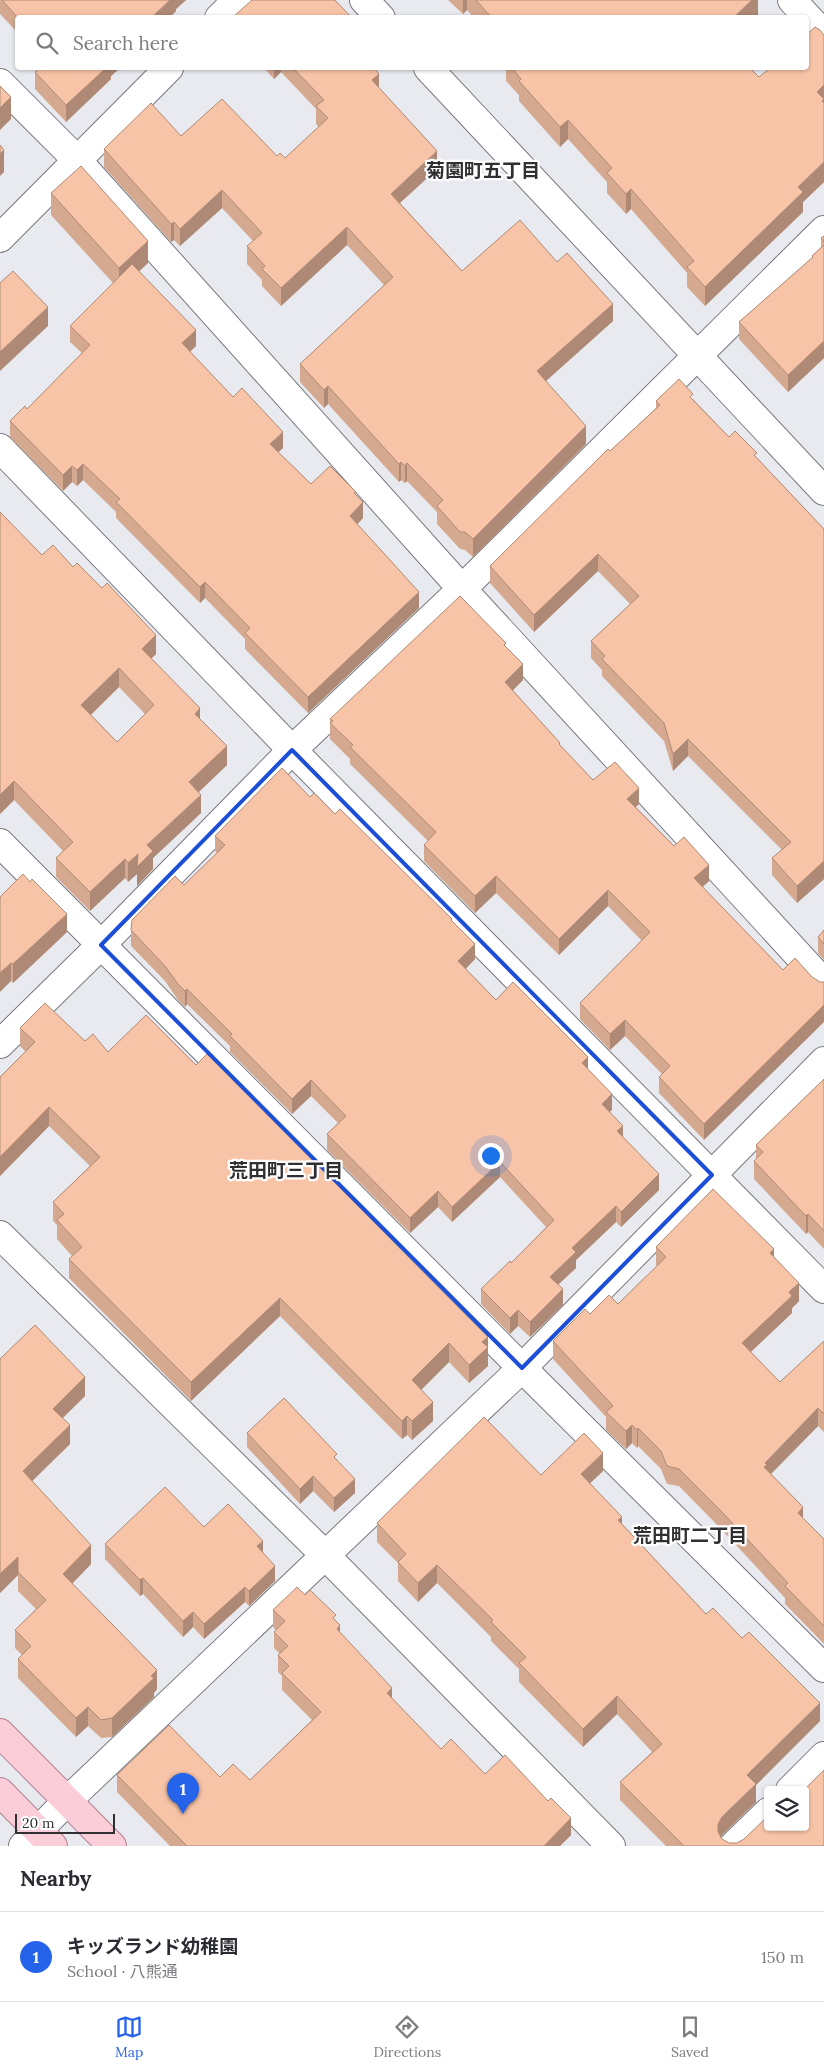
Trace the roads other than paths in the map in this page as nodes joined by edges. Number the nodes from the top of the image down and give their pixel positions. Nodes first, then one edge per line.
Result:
1 (237, 0) edge
2 (364, 0) edge
3 (792, 0) edge
4 (222, 15) edge
5 (378, 15) edge
6 (806, 15) edge
7 (809, 18) edge
8 (824, 34) edge
9 (167, 70) edge
10 (430, 70) edge
11 (0, 83) edge
12 (76, 159) junction
13 (824, 230) edge
14 (0, 238) edge
15 (697, 355) junction
16 (0, 448) edge
17 (824, 491) edge
18 (462, 589) junction
19 (292, 750) junction
20 (0, 843) edge
21 (101, 945) junction
22 (824, 983) edge
23 (0, 1044) edge
24 (824, 1061) edge
25 (712, 1176) junction
26 (0, 1236) edge
27 (824, 1289) edge
28 (522, 1368) junction
29 (325, 1555) junction
30 (824, 1668) edge
31 (0, 1733) edge
32 (824, 1756) edge
33 (794, 1786) edge
34 (0, 1792) edge
35 (67, 1801) junction
36 (764, 1816) edge
37 (38, 1841) edge
38 (112, 1846) edge
39 (611, 1846) edge
40 (734, 1846) edge

1 - 4 street
2 - 5 street
3 - 6 street
7 - 8 street
9 - 12 street
10 - 15 street
11 - 12 street
12 - 14 street
12 - 18 street
13 - 15 street
15 - 17 street
15 - 18 street
16 - 19 street
18 - 19 street
18 - 22 street
19 - 21 street
19 - 25 street
20 - 21 street
21 - 23 street
21 - 28 street
24 - 25 street
25 - 27 street
25 - 28 street
26 - 29 street
28 - 29 street
28 - 30 street
29 - 35 street
29 - 39 street
31 - 35 main road
32 - 33 street
34 - 37 main road
35 - 37 street
35 - 38 main road
36 - 40 street

